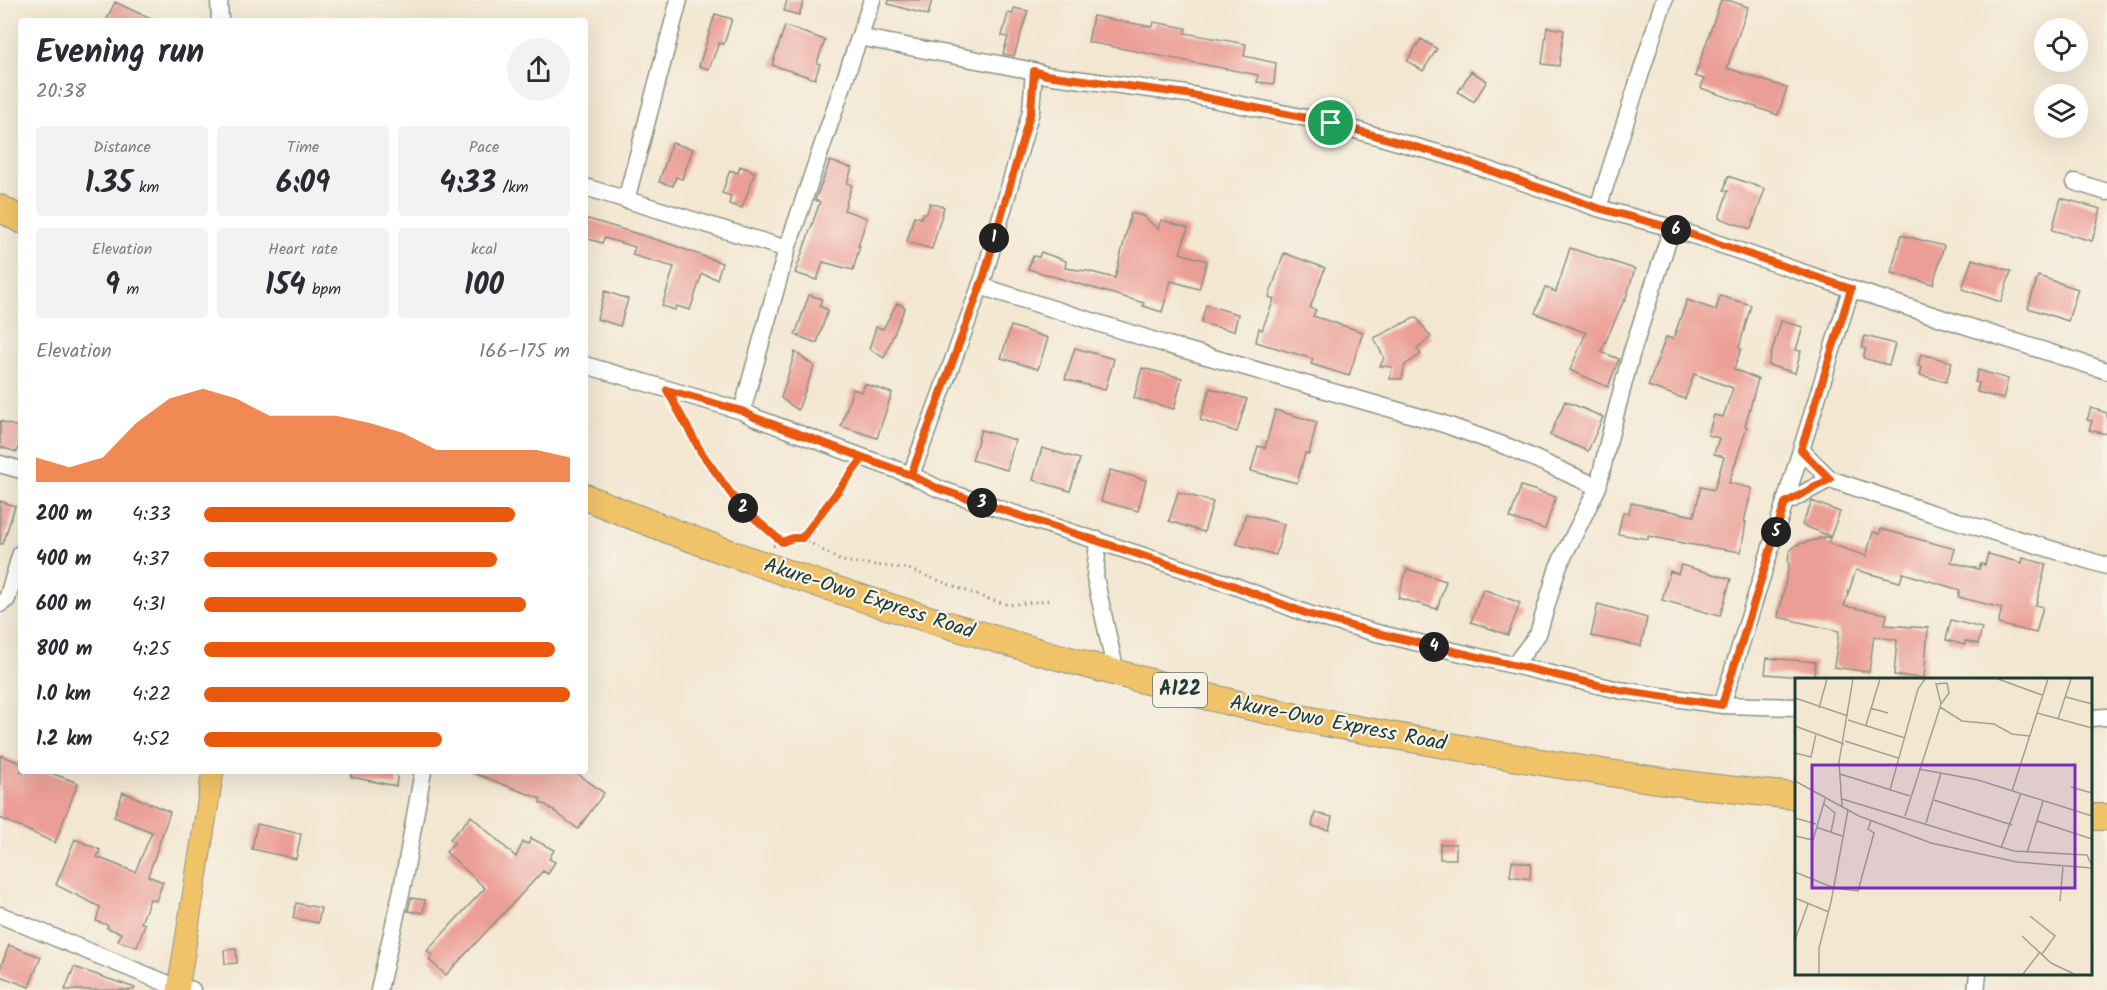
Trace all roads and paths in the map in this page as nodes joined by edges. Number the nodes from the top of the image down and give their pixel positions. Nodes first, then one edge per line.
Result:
1 (219, 0) edge
2 (679, 0) edge
3 (872, 0) edge
4 (1664, 0) edge
5 (220, 18) edge
6 (859, 37) junction
7 (1034, 71) junction
8 (2075, 182) dead end
9 (588, 188) edge
10 (2107, 192) edge
11 (626, 200) junction
12 (0, 208) edge
13 (1598, 208) junction
14 (18, 218) edge
15 (1672, 228) junction
16 (787, 249) junction
17 (980, 286) junction
18 (1851, 289) junction
19 (588, 366) edge
20 (2107, 371) edge
21 (667, 390) junction
22 (742, 411) junction
23 (1801, 450) junction
24 (863, 458) junction
25 (0, 464) edge
26 (18, 469) edge
27 (911, 475) junction
28 (1830, 479) junction
29 (1598, 487) junction
30 (588, 498) edge
31 (1785, 503) junction
32 (802, 538) junction
33 (1098, 540) junction
34 (782, 542) junction
35 (18, 563) edge
36 (758, 563) junction
37 (2107, 566) edge
38 (1052, 600) dead end
39 (0, 604) edge
40 (1515, 664) junction
41 (1116, 673) junction
42 (1722, 705) junction
43 (1795, 707) edge
44 (2107, 717) edge
45 (2092, 718) edge
46 (213, 774) edge
47 (422, 774) edge
48 (1795, 796) edge
49 (0, 915) edge
50 (1978, 975) edge
51 (183, 989) edge
52 (379, 990) edge
53 (1976, 990) edge

1 - 5 street
2 - 11 street
3 - 6 street
4 - 13 street
6 - 7 street
6 - 16 street
7 - 13 street
7 - 17 street
8 - 10 street
9 - 11 street
11 - 16 street
12 - 14 highway
13 - 15 street
15 - 18 street
15 - 29 street
16 - 22 street
17 - 27 street
17 - 29 street
18 - 20 street
18 - 23 street
19 - 21 street
21 - 22 street
21 - 34 path
22 - 24 street
23 - 28 street
23 - 31 street
24 - 27 street
24 - 32 path
25 - 26 street
27 - 33 street
28 - 31 street
28 - 37 street
29 - 40 street
30 - 36 highway, Akure-Owo Express Road / A122
31 - 42 street
32 - 34 path
32 - 38 path
33 - 40 street
33 - 41 street
34 - 36 path
35 - 39 street
36 - 41 highway, Akure-Owo Express Road / A122
40 - 42 street
41 - 48 highway, Akure-Owo Express Road / A122
42 - 43 street
44 - 45 street
46 - 51 main road
47 - 52 street
49 - 51 street
50 - 53 street

